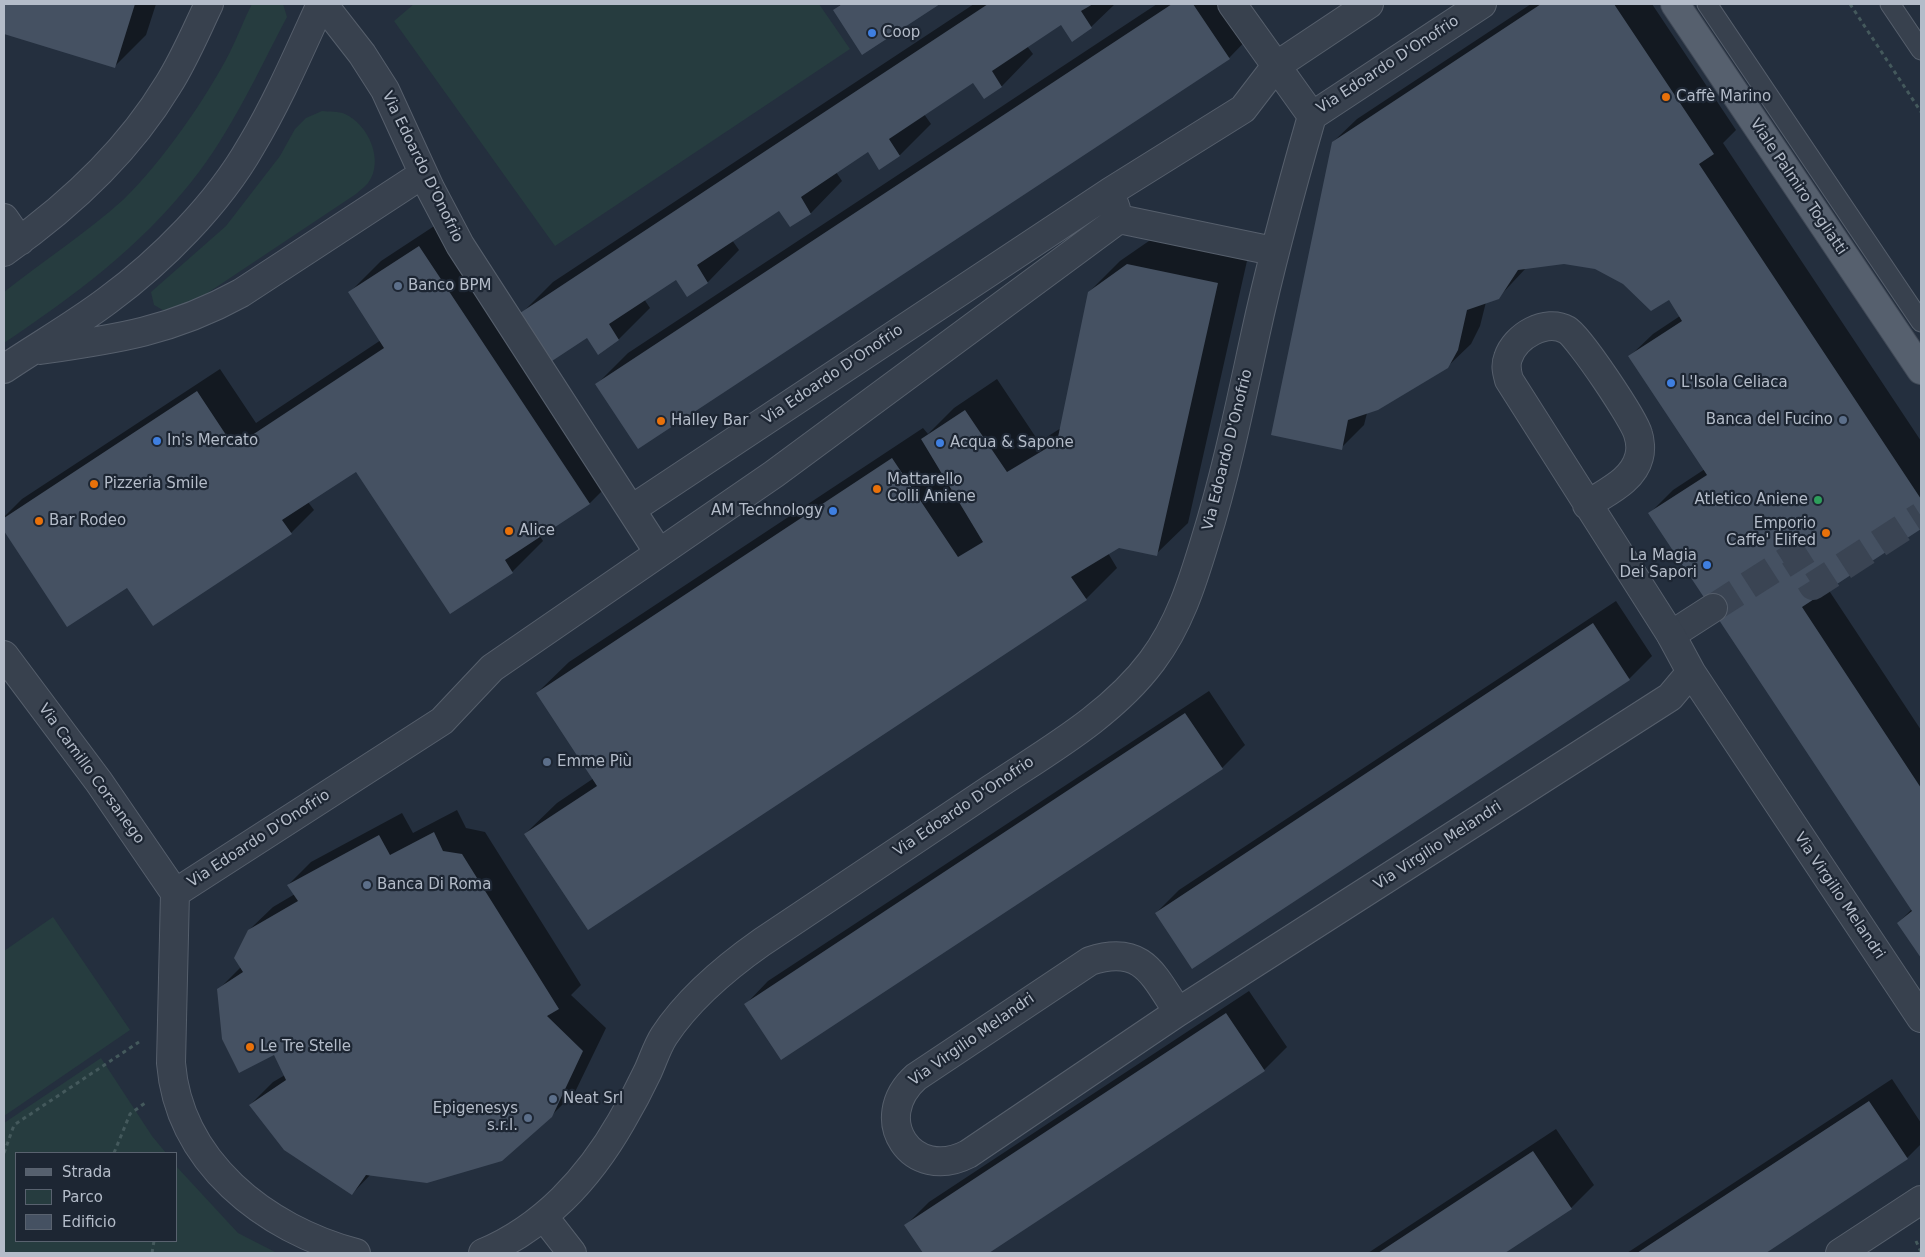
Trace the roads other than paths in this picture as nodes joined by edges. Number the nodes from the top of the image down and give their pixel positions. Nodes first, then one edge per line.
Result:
1 (209, 4) edge
2 (322, 4) edge
3 (1232, 4) edge
4 (1369, 4) edge
5 (1482, 4) edge
6 (1675, 4) edge
7 (1707, 4) edge
8 (1890, 4) edge
9 (1921, 50) edge
10 (1276, 66) junction
11 (1312, 116) junction
12 (423, 174) junction
13 (1110, 192) junction
14 (4, 218) edge
15 (1119, 219) junction
16 (12, 247) edge
17 (1273, 251) junction
18 (1921, 322) edge
19 (31, 351) junction
20 (4, 369) edge
21 (1921, 370) edge
22 (1587, 505) junction
23 (632, 509) junction
24 (659, 553) junction
25 (1712, 608) tunnel mouth
26 (1671, 635) junction
27 (4, 655) edge
28 (1691, 672) junction
29 (176, 893) junction
30 (1178, 1012) junction
31 (1921, 1018) edge
32 (1921, 1200) edge
33 (544, 1217) junction
34 (356, 1253) edge
35 (483, 1253) edge
36 (572, 1253) edge
37 (1840, 1253) edge

1 - 16 street
2 - 12 street, Via Edoardo D'Onofrio
2 - 19 street
3 - 10 street
4 - 10 street, Via Edoardo D'Onofrio
5 - 11 street, Via Edoardo D'Onofrio
6 - 21 main road, Viale Palmiro Togliatti
7 - 18 lane, Viale Palmiro Togliatti
8 - 9 lane
10 - 11 street
10 - 13 street, Via Edoardo D'Onofrio
11 - 17 street, Via Edoardo D'Onofrio
12 - 19 street
12 - 23 street, Via Edoardo D'Onofrio
13 - 15 street
13 - 23 street, Via Edoardo D'Onofrio
14 - 16 street
15 - 17 street
15 - 24 street, Via Edoardo D'Onofrio
17 - 33 street, Via Edoardo D'Onofrio
19 - 20 street
22 - 22 street, Via Virgilio Melandri
22 - 26 street, Via Virgilio Melandri
23 - 24 street, Via Edoardo D'Onofrio
24 - 29 street, Via Edoardo D'Onofrio
25 - 26 street
26 - 28 street, Via Virgilio Melandri
27 - 29 street, Via Camillo Corsanego
28 - 30 street, Via Virgilio Melandri
28 - 31 street, Via Virgilio Melandri
29 - 34 street, Via Edoardo D'Onofrio
30 - 30 street, Via Virgilio Melandri
32 - 37 street
33 - 35 street, Via Edoardo D'Onofrio
33 - 36 street

